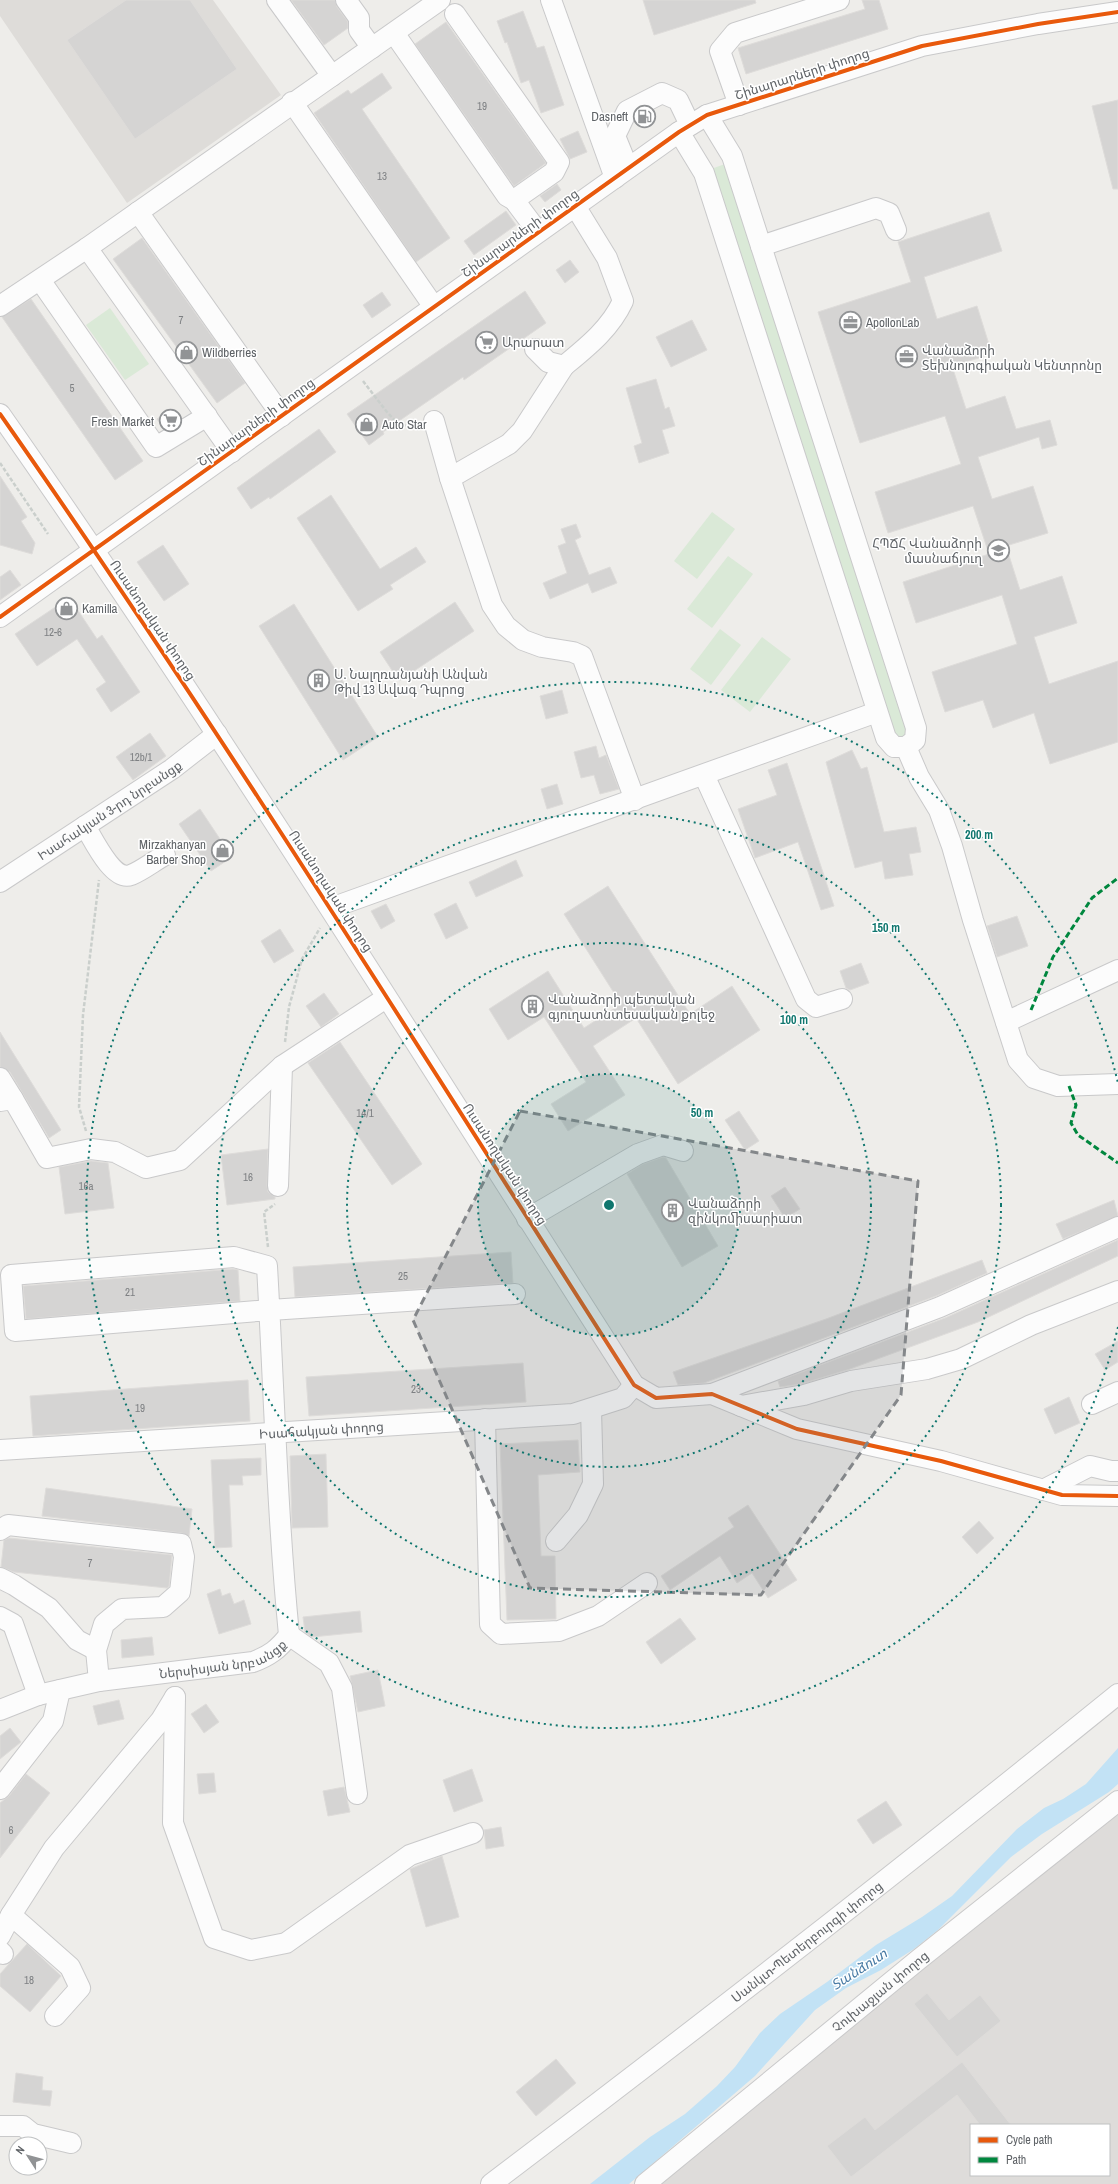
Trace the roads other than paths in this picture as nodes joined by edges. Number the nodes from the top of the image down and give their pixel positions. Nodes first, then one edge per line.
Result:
1 (277, 0) edge
2 (346, 0) edge
3 (551, 0) edge
4 (839, 0) edge
5 (433, 2) edge
6 (1118, 12) edge
7 (456, 14) dead end
8 (394, 33) junction
9 (372, 48) junction
10 (332, 76) junction
11 (292, 102) junction
12 (739, 105) junction
13 (708, 115) junction
14 (684, 128) junction
15 (621, 173) junction
16 (514, 200) junction
17 (575, 206) junction
18 (138, 212) junction
19 (896, 230) dead end
20 (538, 232) junction
21 (761, 246) junction
22 (87, 248) junction
23 (40, 280) junction
24 (0, 306) edge
25 (434, 307) junction
26 (535, 349) dead end
27 (564, 366) junction
28 (0, 414) edge
29 (207, 416) junction
30 (282, 416) junction
31 (434, 420) road end
32 (232, 452) junction
33 (450, 478) junction
34 (94, 549) junction
35 (0, 616) edge
36 (877, 712) junction
37 (217, 734) junction
38 (906, 747) junction
39 (704, 775) junction
40 (635, 800) junction
41 (85, 826) junction
42 (165, 855) dead end
43 (0, 882) edge
44 (330, 908) junction
45 (1118, 970) edge
46 (386, 998) junction
47 (842, 999) dead end
48 (1006, 1022) junction
49 (282, 1066) junction
50 (0, 1078) edge
51 (1118, 1084) edge
52 (6, 1100) edge
53 (683, 1151) dead end
54 (278, 1186) dead end
55 (528, 1219) junction
56 (1118, 1227) edge
57 (1118, 1291) edge
58 (515, 1294) dead end
59 (270, 1310) junction
60 (634, 1385) junction
61 (1118, 1392) edge
62 (712, 1394) junction
63 (1092, 1404) dead end
64 (741, 1406) junction
65 (591, 1409) junction
66 (485, 1419) junction
67 (274, 1433) junction
68 (0, 1450) edge
69 (1118, 1471) edge
70 (1044, 1490) junction
71 (1118, 1496) edge
72 (0, 1530) edge
73 (556, 1541) dead end
74 (0, 1578) edge
75 (647, 1582) dead end
76 (0, 1617) edge
77 (289, 1635) junction
78 (96, 1650) junction
79 (188, 1670) junction
80 (99, 1681) junction
81 (60, 1690) junction
82 (1118, 1694) edge
83 (38, 1695) junction
84 (175, 1697) junction
85 (0, 1710) edge
86 (0, 1789) edge
87 (357, 1794) dead end
88 (1118, 1802) edge
89 (473, 1833) dead end
90 (11, 1915) junction
91 (1, 1947) edge
92 (55, 2016) dead end
93 (0, 2126) edge
94 (71, 2143) dead end
95 (492, 2184) edge
96 (645, 2184) edge

1 - 10 street
2 - 9 street
3 - 15 street
4 - 12 street
5 - 8 street
6 - 12 street, Շինարարների փողոց
7 - 16 street
8 - 9 street
8 - 16 street
9 - 10 street
10 - 11 street
11 - 18 street
11 - 25 street
12 - 13 street, Շինարարների փողոց
13 - 14 street, Շինարարների փողոց
13 - 21 street
14 - 15 street, Շինարարների փողոց
14 - 15 street
14 - 36 street
15 - 17 street, Շինարարների փողոց
16 - 20 street
17 - 20 street, Շինարարների փողոց
17 - 27 street
18 - 22 street
18 - 30 street
19 - 21 street
20 - 25 street, Շինարարների փողոց
21 - 38 street
22 - 23 street
22 - 29 street
23 - 24 street
23 - 29 street
25 - 30 street, Շինարարների փողոց
26 - 27 street
27 - 33 street
28 - 34 street, Ուսանողական փողոց
29 - 32 street
30 - 32 street, Շինարարների փողոց
31 - 33 street
32 - 34 street, Շինարարների փողոց
33 - 40 street
34 - 35 street, Շինարարների փողոց
34 - 37 street, Ուսանողական փողոց
36 - 38 street
36 - 39 street
37 - 41 street, Իսահակյան 3-րդ նրբանցք
37 - 44 street, Ուսանողական փողոց
38 - 48 street
39 - 40 street
39 - 47 street
40 - 44 street
41 - 42 street
41 - 43 street, Իսահակյան 3-րդ նրբանցք
44 - 46 street, Ուսանողական փողոց
45 - 48 street
46 - 49 street
46 - 55 street, Ուսանողական փողոց
48 - 51 street
49 - 52 street
49 - 54 street
50 - 52 street
53 - 55 street
55 - 60 street, Ուսանողական փողոց
56 - 62 street
57 - 64 street
58 - 59 street
59 - 59 street
59 - 67 street, Ներսիսյան նրբանցք
60 - 62 street
60 - 65 street, Իսահակյան փողոց
61 - 63 street
62 - 64 street
64 - 70 street
65 - 66 street, Իսահակյան փողոց
65 - 73 street
66 - 67 street, Իսահակյան փողոց
66 - 75 street
67 - 68 street, Իսահակյան փողոց
67 - 77 street, Ներսիսյան նրբանցք
69 - 70 street
70 - 71 street
72 - 78 street
74 - 78 street
76 - 83 street
77 - 79 street, Ներսիսյան նրբանցք
77 - 87 street
78 - 80 street
79 - 80 street, Ներսիսյան նրբանցք
79 - 84 street
80 - 81 street, Ներսիսյան նրբանցք
81 - 83 street, Ներսիսյան նրբանցք
81 - 86 street
82 - 95 street, Սանկտ-Պետերբուրգի փողոց
83 - 85 street, Ներսիսյան նրբանցք
84 - 89 street
84 - 90 street
88 - 96 street, Չուխաջյան փողոց
90 - 91 street
90 - 92 street
93 - 94 street

